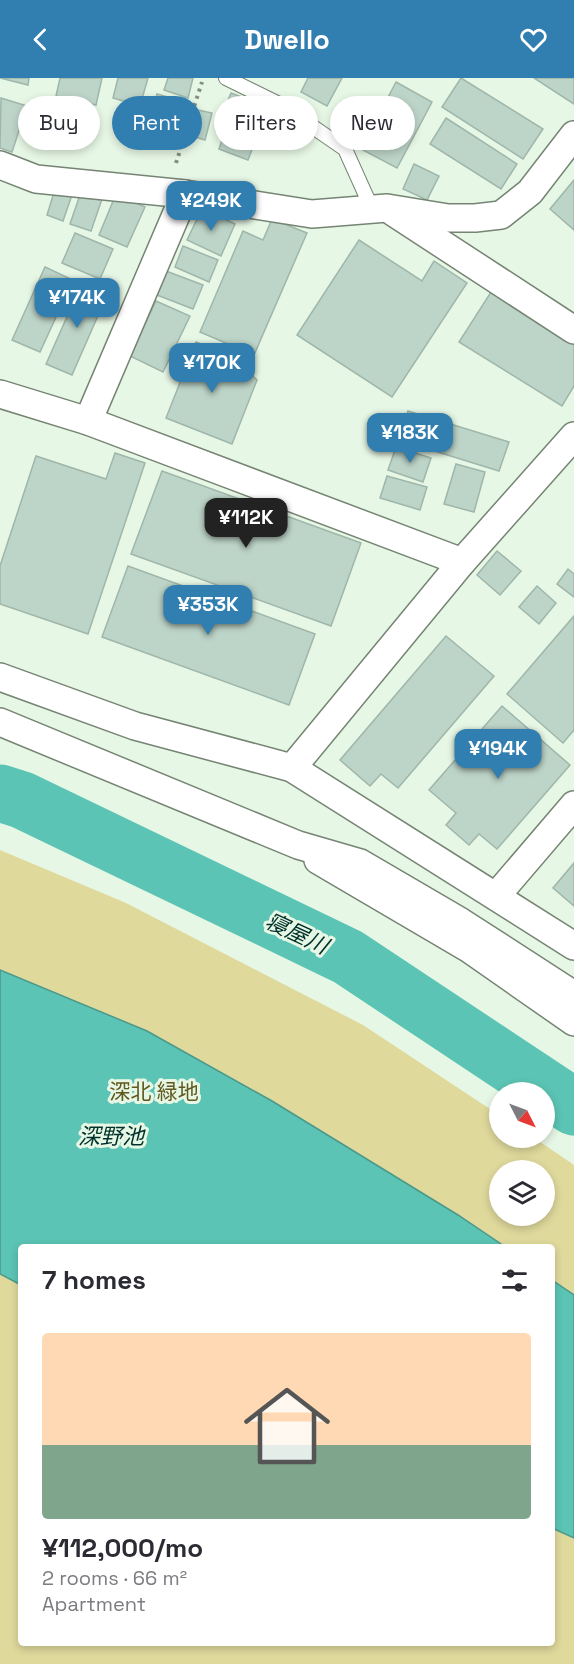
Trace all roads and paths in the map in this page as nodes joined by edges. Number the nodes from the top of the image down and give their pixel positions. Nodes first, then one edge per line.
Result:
1 (203, 78) edge
2 (226, 78) edge
3 (574, 135) edge
4 (0, 165) edge
5 (176, 193) junction
6 (379, 209) junction
7 (574, 330) edge
8 (0, 394) edge
9 (88, 421) junction
10 (574, 436) edge
11 (462, 562) junction
12 (0, 677) edge
13 (0, 722) edge
14 (292, 768) junction
15 (574, 805) edge
16 (298, 844) junction
17 (496, 895) junction
18 (574, 946) edge
19 (574, 996) edge
20 (574, 1022) edge

1 - 5 path
2 - 6 lane
3 - 6 street
4 - 5 street
5 - 6 street
5 - 9 street
6 - 7 street
8 - 9 street
9 - 11 street
10 - 11 street
11 - 14 street
12 - 14 street
13 - 16 street
14 - 17 street
15 - 17 street
16 - 19 street
16 - 20 street
17 - 18 street

